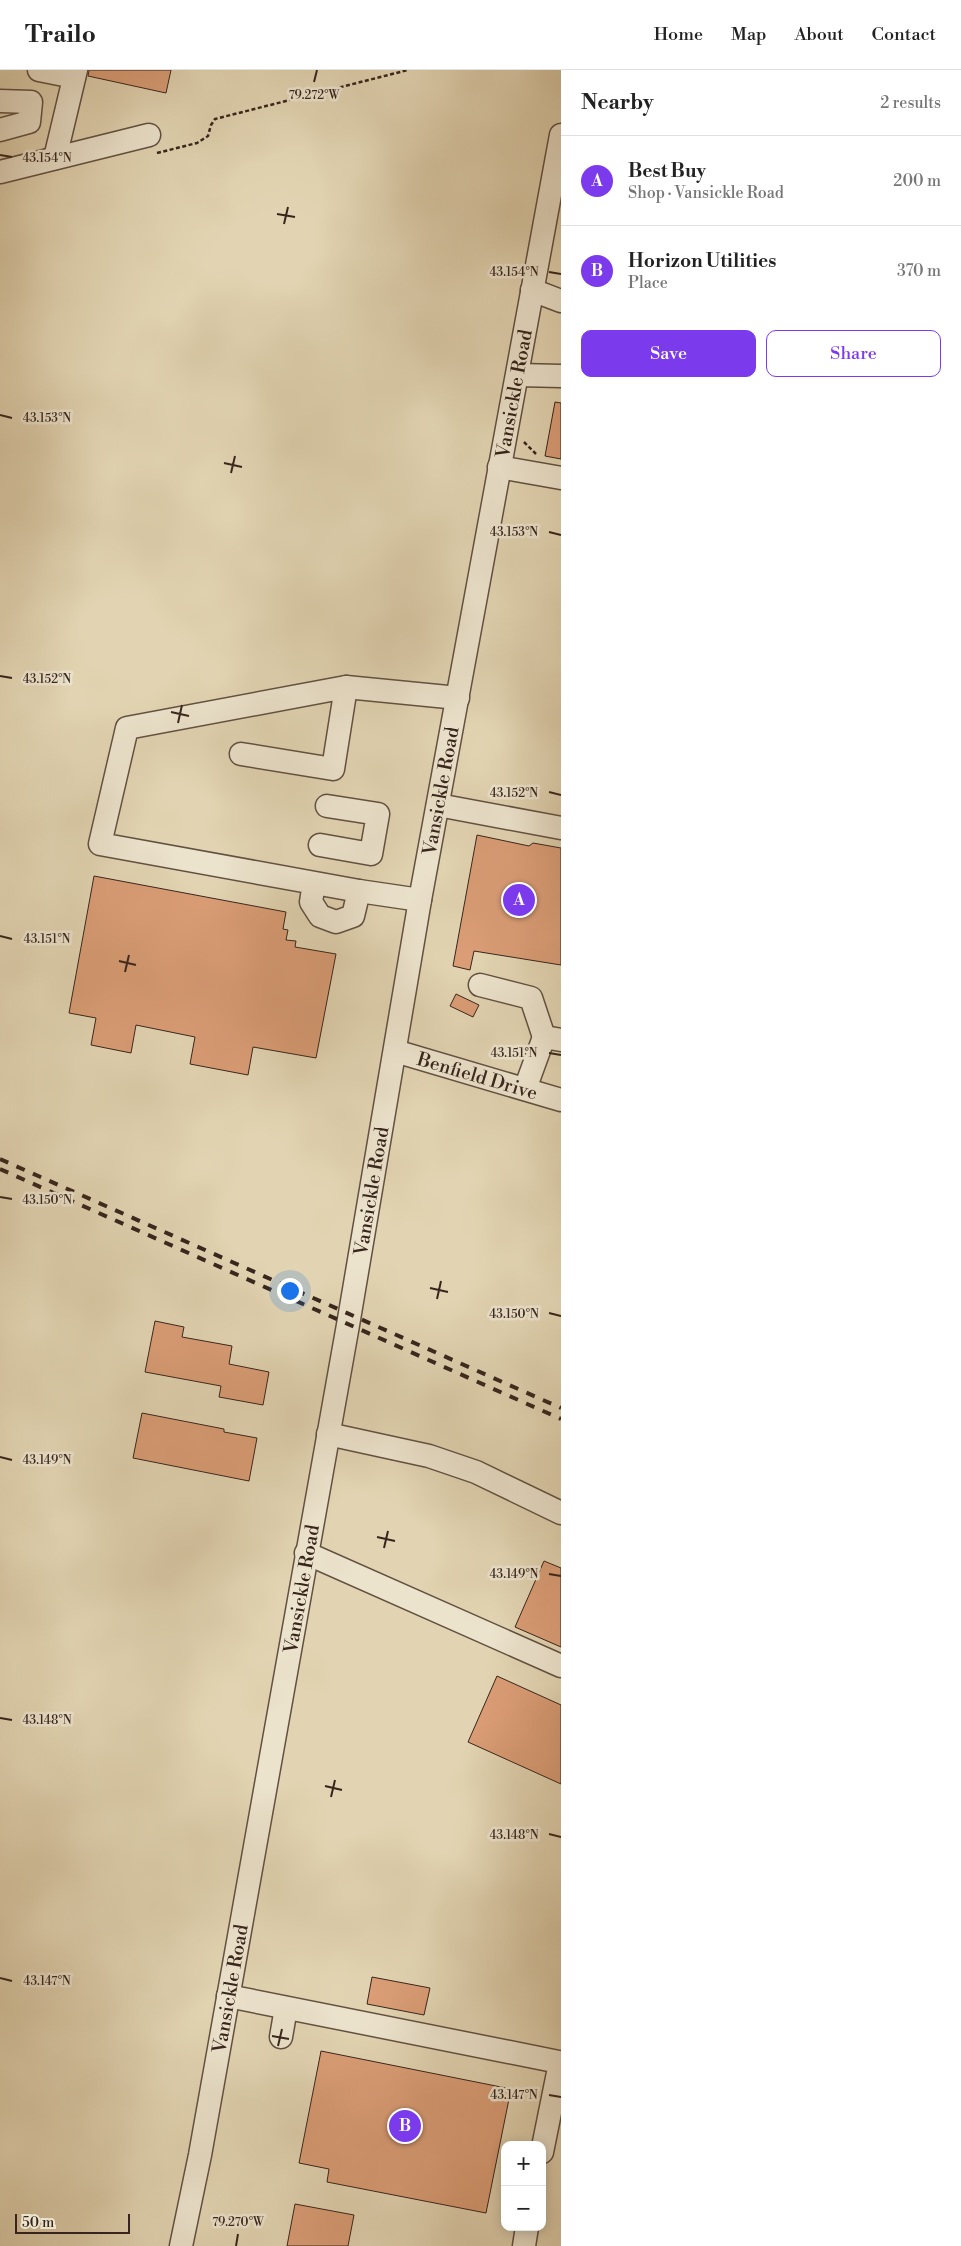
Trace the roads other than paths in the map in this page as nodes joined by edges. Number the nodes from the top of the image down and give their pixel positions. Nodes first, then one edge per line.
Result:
1 (39, 70) edge
2 (75, 73) edge
3 (0, 101) edge
4 (0, 130) edge
5 (561, 136) edge
6 (149, 145) road end
7 (55, 158) junction
8 (0, 172) edge
9 (555, 196) edge
10 (532, 290) junction
11 (561, 301) edge
12 (518, 375) junction
13 (561, 376) edge
14 (499, 467) junction
15 (561, 478) edge
16 (346, 687) junction
17 (458, 698) junction
18 (241, 754) dead end
19 (438, 805) junction
20 (327, 806) dead end
21 (561, 828) edge
22 (320, 845) dead end
23 (314, 883) junction
24 (360, 891) junction
25 (420, 900) junction
26 (480, 984) dead end
27 (552, 1038) edge
28 (395, 1051) junction
29 (525, 1089) junction
30 (561, 1100) edge
31 (328, 1434) junction
32 (561, 1513) edge
33 (306, 1553) junction
34 (561, 1666) edge
35 (228, 1996) junction
36 (286, 2008) junction
37 (280, 2037) dead end
38 (544, 2141) edge
39 (526, 2231) edge
40 (181, 2246) edge
41 (524, 2246) edge

1 - 2 street
2 - 7 street
3 - 4 street
5 - 9 street, Vansickle Road
6 - 7 street
7 - 8 street
9 - 10 street, Vansickle Road
10 - 11 street
10 - 12 street, Vansickle Road
12 - 13 street
12 - 14 street, Vansickle Road
14 - 15 street
14 - 17 street, Vansickle Road
16 - 17 street
16 - 18 street
16 - 23 street
17 - 19 street, Vansickle Road
19 - 21 street
19 - 25 street, Vansickle Road
20 - 22 street
23 - 24 street
23 - 24 street
24 - 25 street
25 - 28 street, Vansickle Road
26 - 27 street
27 - 29 street
28 - 29 street, Benfield Drive
28 - 31 street, Vansickle Road
29 - 30 street, Benfield Drive
31 - 32 street
31 - 33 street, Vansickle Road
33 - 34 street
33 - 35 street, Vansickle Road
35 - 36 street
35 - 40 street, Vansickle Road
36 - 37 street
36 - 38 street
39 - 41 street

